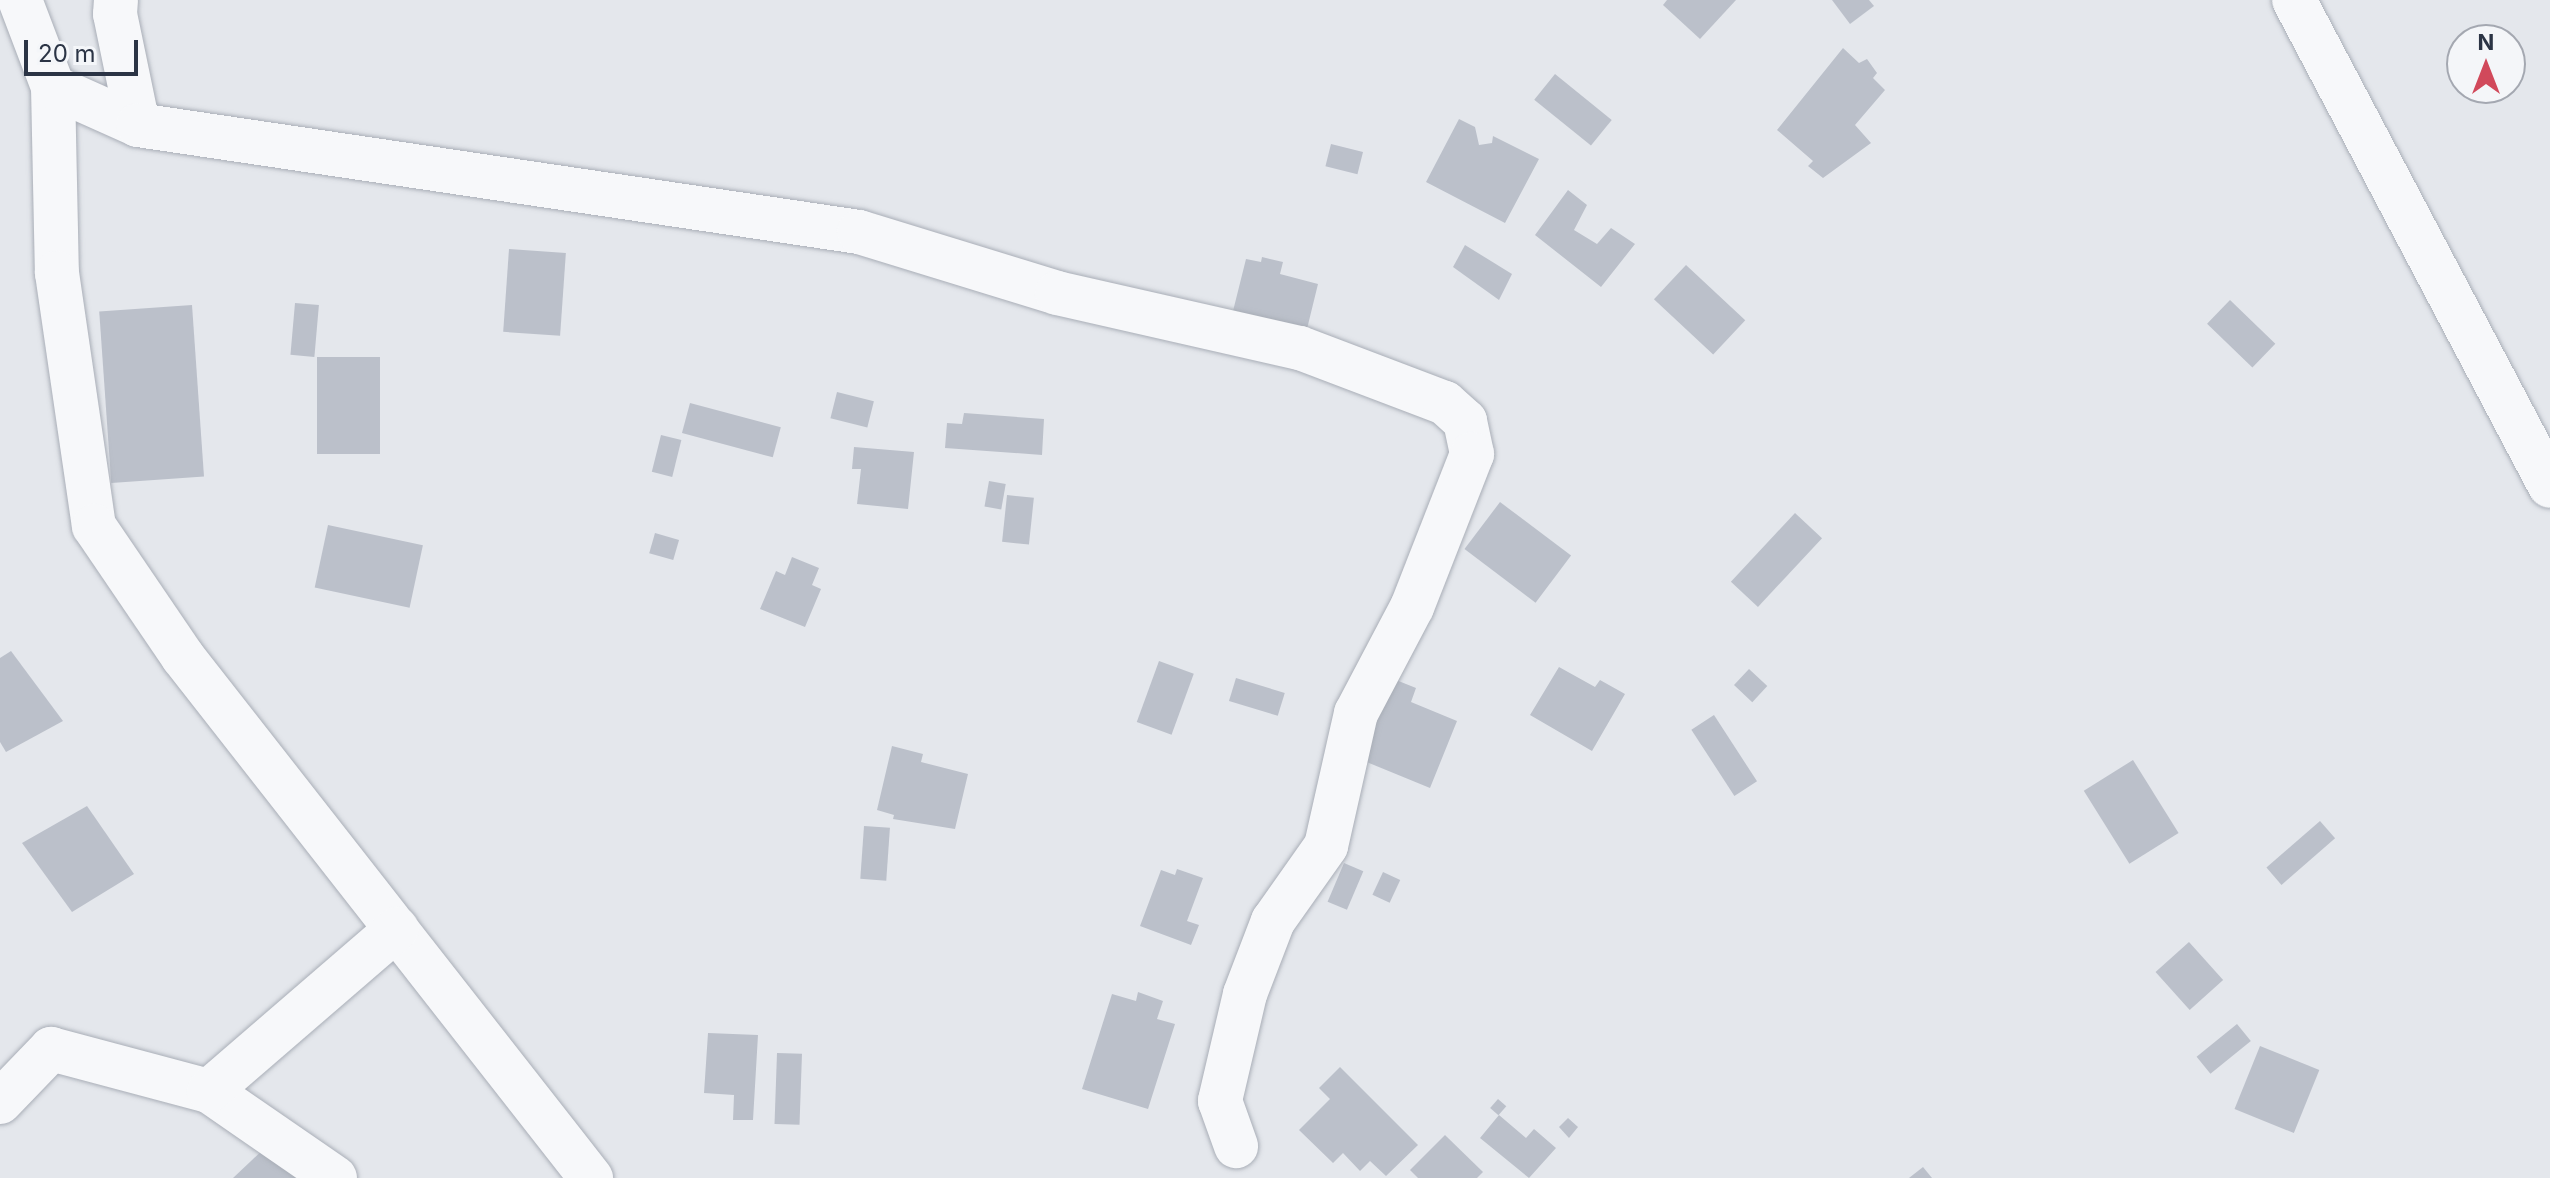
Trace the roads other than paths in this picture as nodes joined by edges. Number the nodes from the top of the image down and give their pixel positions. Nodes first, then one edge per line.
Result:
1 (20, 0) edge
2 (116, 0) edge
3 (2294, 0) edge
4 (53, 87) junction
5 (138, 125) junction
6 (2550, 486) edge
7 (397, 929) junction
8 (209, 1091) junction
9 (0, 1102) edge
10 (1236, 1146) dead end
11 (335, 1178) edge
12 (591, 1178) edge

1 - 4 street
2 - 5 street
3 - 6 street
4 - 5 street
4 - 7 street
5 - 10 street
7 - 8 street
7 - 12 street
8 - 9 street
8 - 11 street

